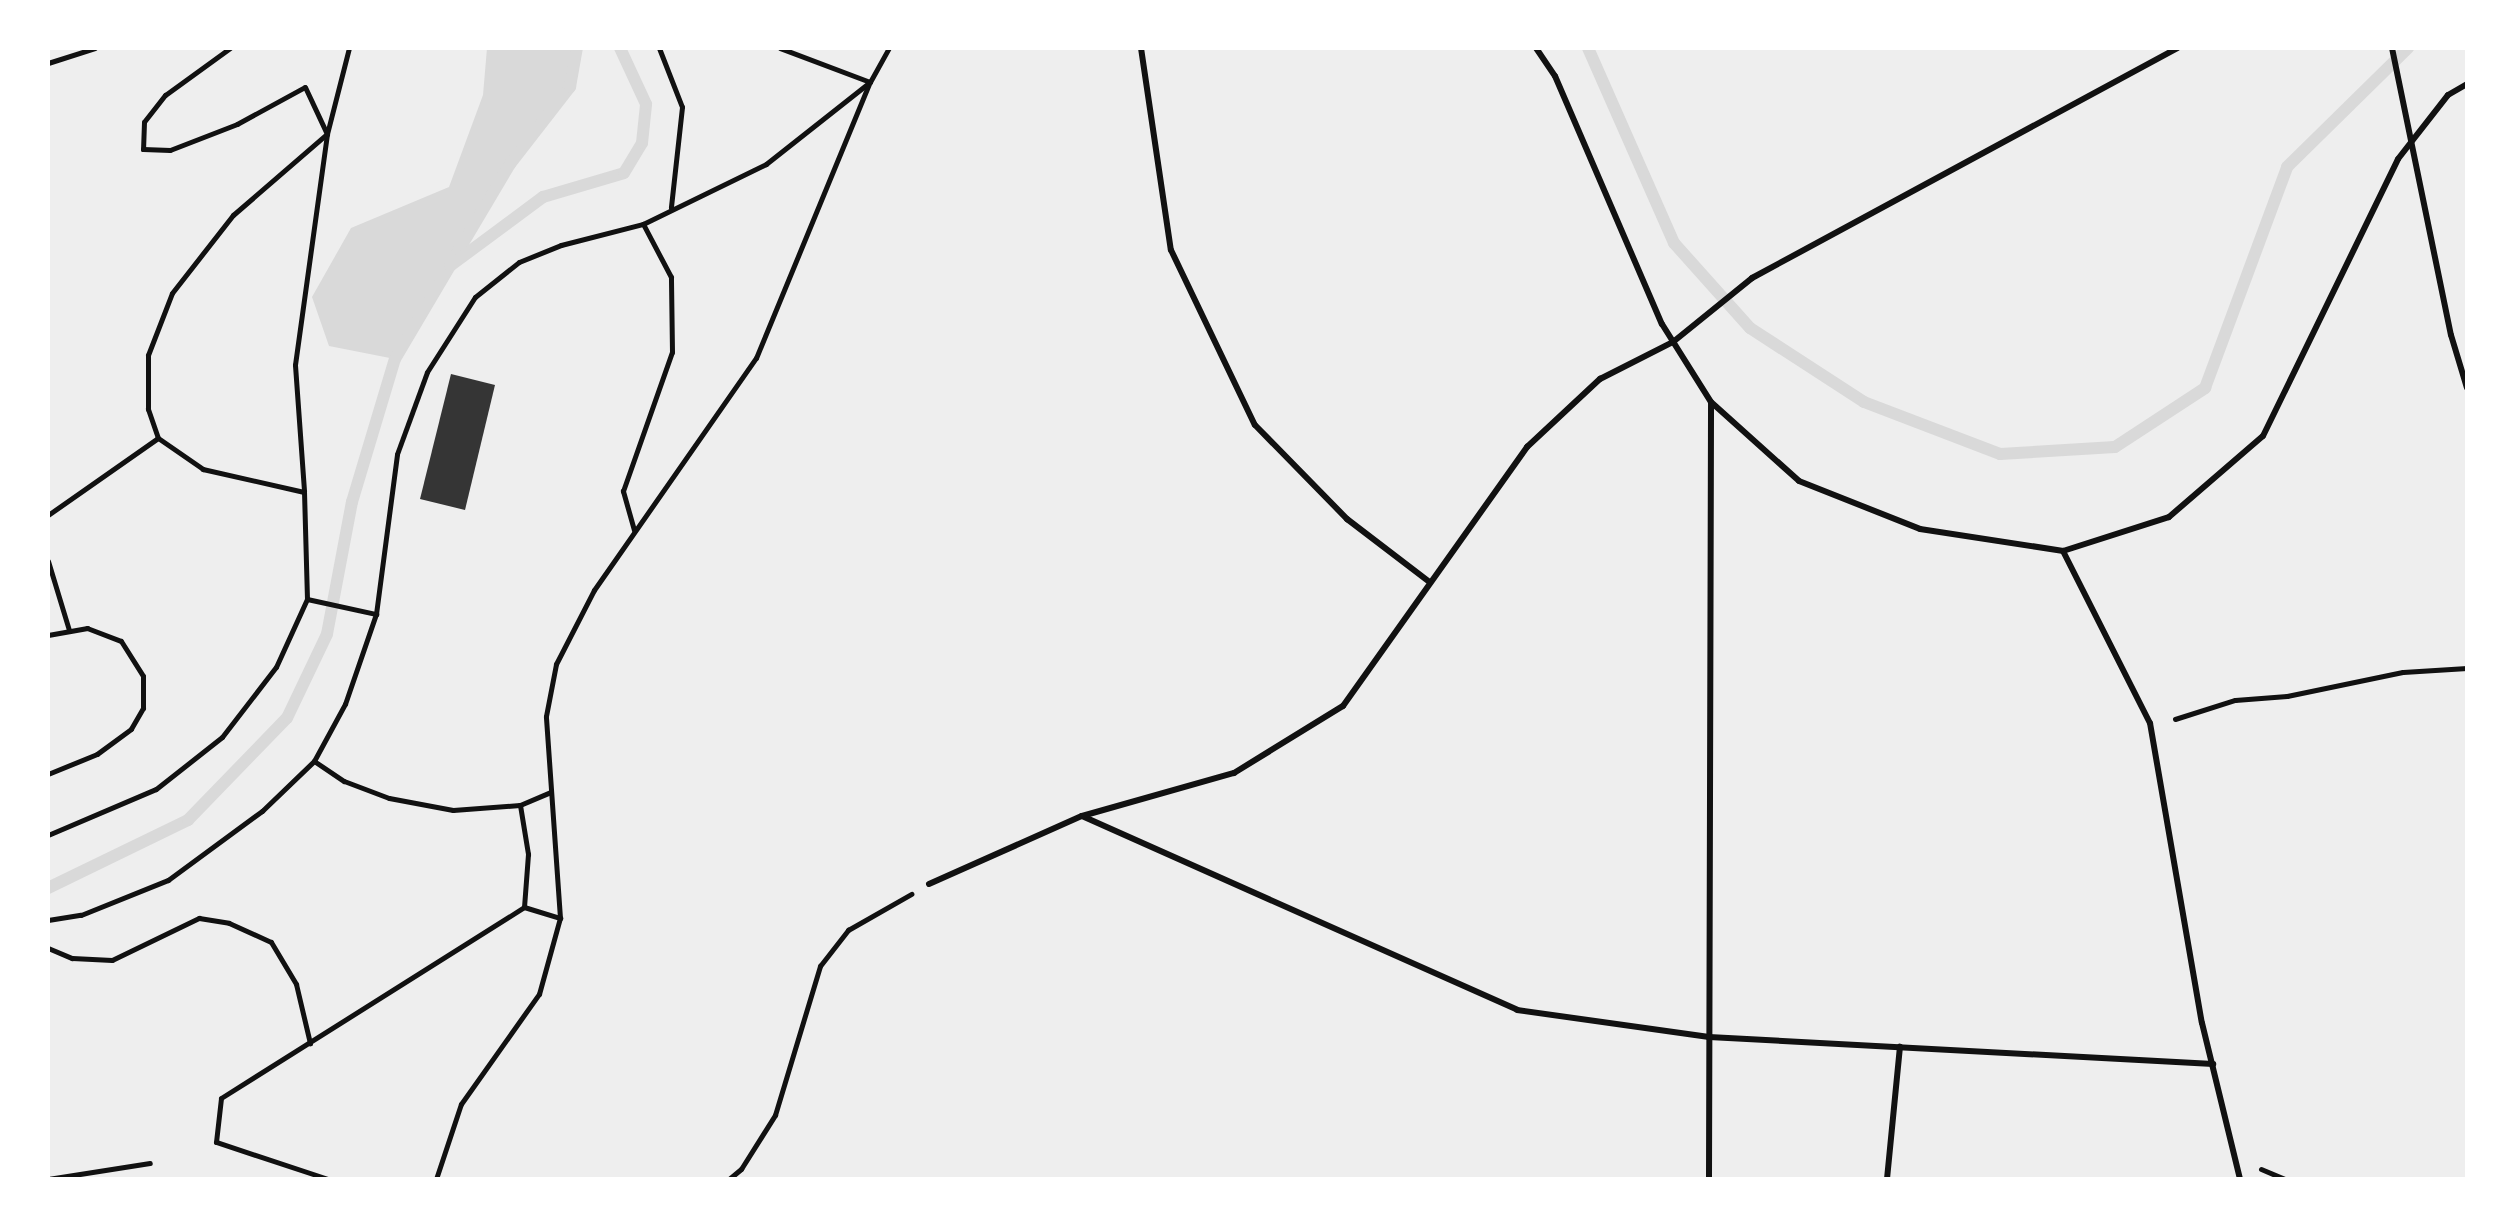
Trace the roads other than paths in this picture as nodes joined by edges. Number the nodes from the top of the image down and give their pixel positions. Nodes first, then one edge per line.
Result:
1 (1141, 48) edge
2 (1536, 48) edge
3 (2178, 48) edge
4 (2392, 48) edge
5 (2467, 84) edge
6 (2411, 142) junction
7 (1673, 342) junction
8 (2467, 388) edge
9 (1711, 402) junction
10 (2063, 551) junction
11 (1428, 581) junction
12 (1082, 816) junction
13 (929, 884) road end
14 (1709, 1037) junction
15 (1900, 1047) junction
16 (2213, 1064) junction
17 (1709, 1179) edge
18 (1887, 1179) edge
19 (2240, 1179) edge

1 - 11 lane
2 - 7 lane
3 - 7 lane
4 - 6 lane
5 - 6 lane
6 - 8 lane
6 - 10 lane
7 - 9 lane
7 - 11 lane
9 - 10 lane
9 - 14 lane
10 - 16 lane
11 - 12 lane
12 - 13 lane
12 - 14 lane
14 - 15 lane
14 - 17 lane
15 - 16 lane
15 - 18 lane
16 - 19 lane

